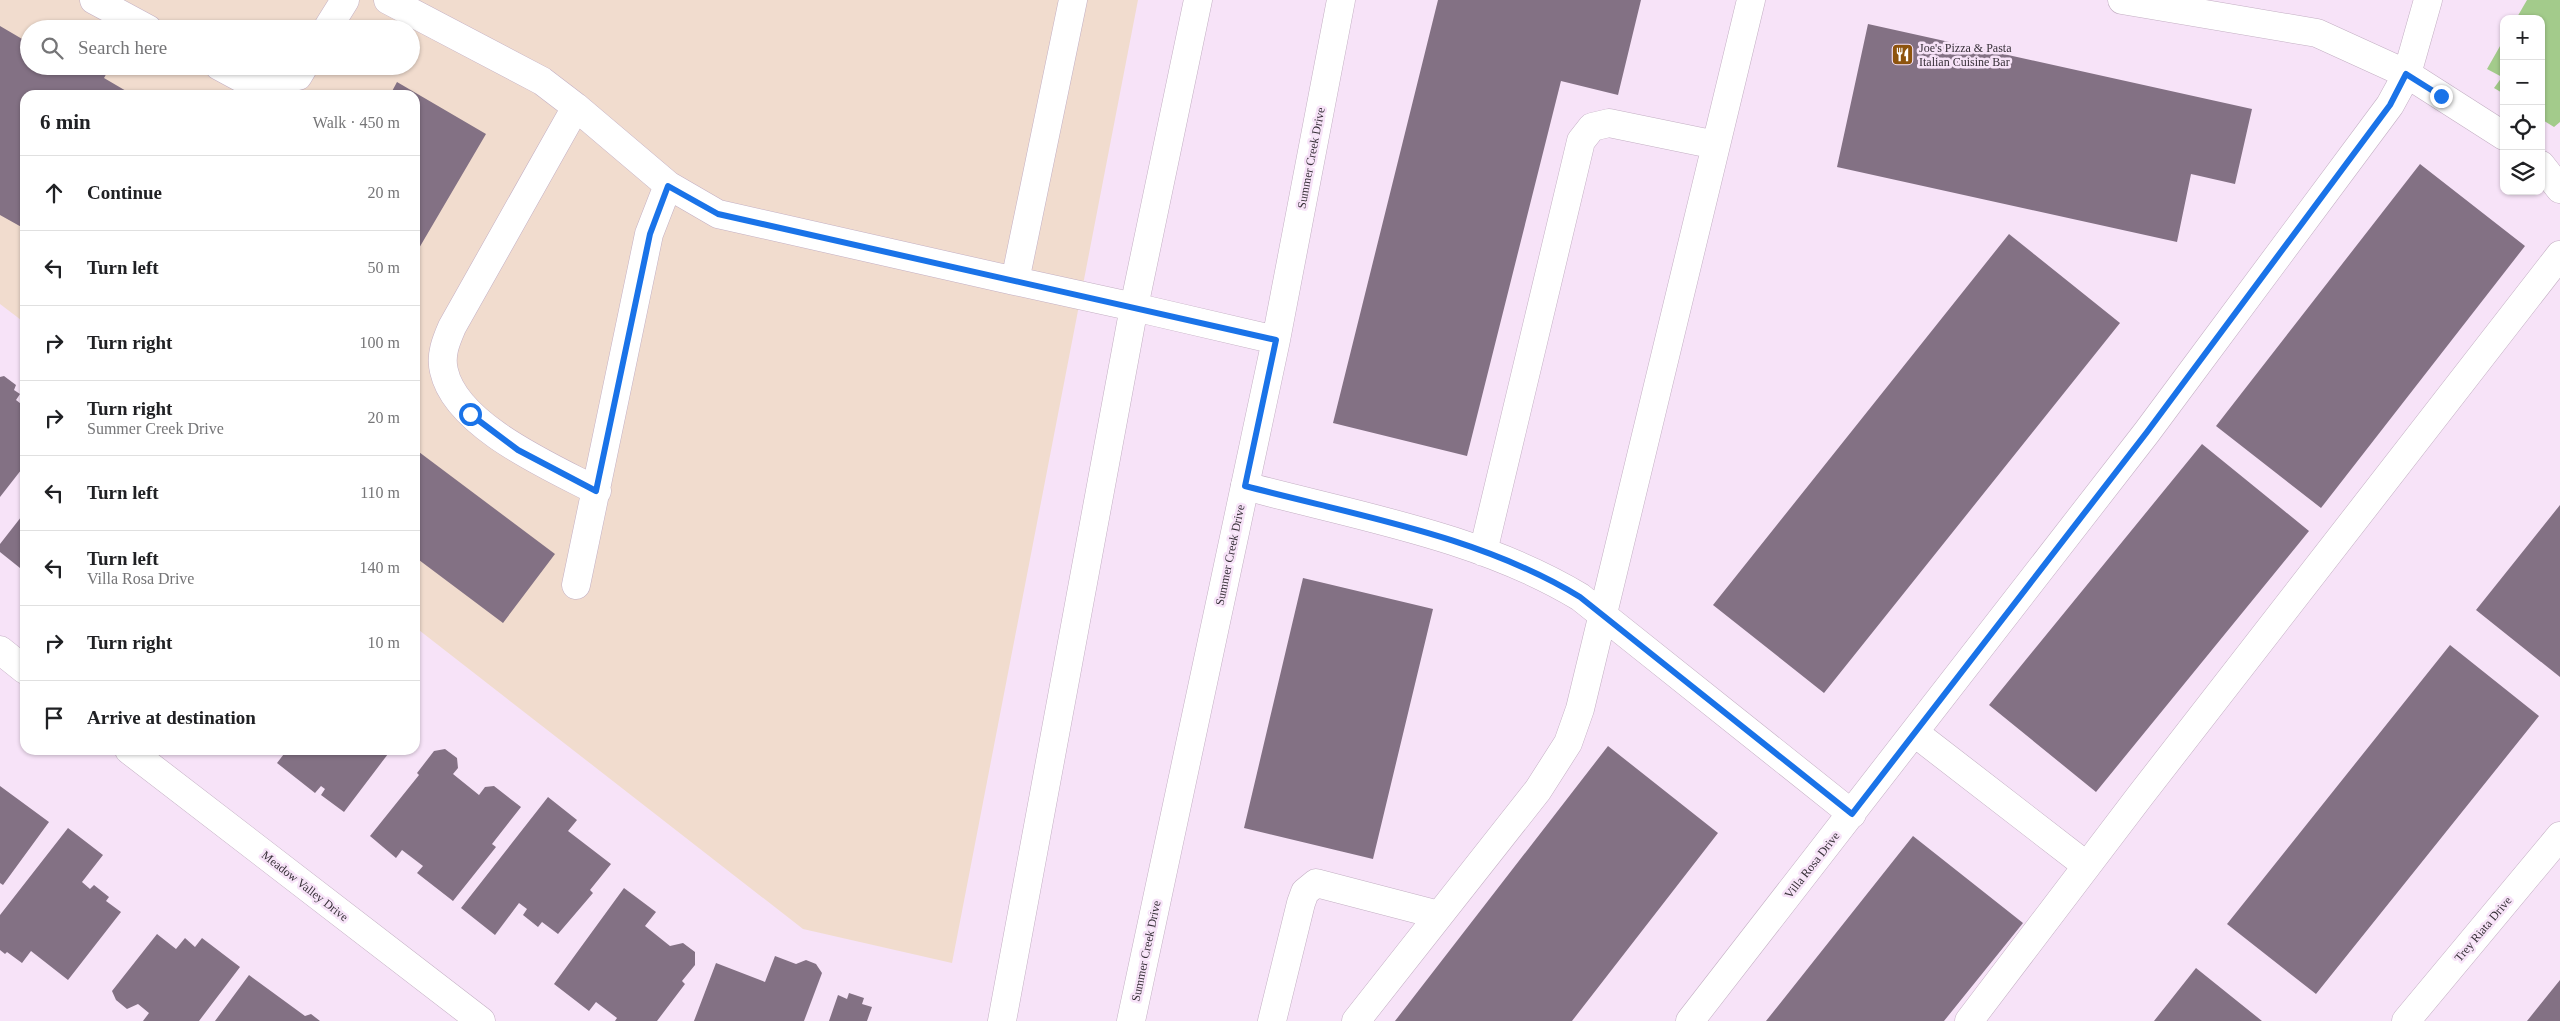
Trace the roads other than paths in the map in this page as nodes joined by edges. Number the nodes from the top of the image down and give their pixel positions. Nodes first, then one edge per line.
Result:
1 (94, 0) edge
2 (345, 0) edge
3 (388, 0) edge
4 (1198, 0) edge
5 (1341, 0) edge
6 (1751, 0) edge
7 (2122, 0) edge
8 (2428, 0) edge
9 (1067, 1) edge
10 (131, 20) edge
11 (333, 20) edge
12 (2406, 74) junction
13 (236, 75) edge
14 (299, 75) edge
15 (576, 107) junction
16 (2500, 133) edge
17 (1716, 145) junction
18 (2545, 170) edge
19 (668, 186) junction
20 (2560, 189) edge
21 (2560, 255) edge
22 (1015, 281) junction
23 (1134, 308) junction
24 (1276, 340) junction
25 (1245, 486) junction
26 (596, 491) junction
27 (1483, 552) junction
28 (576, 585) dead end
29 (1602, 614) junction
30 (0, 650) edge
31 (20, 666) edge
32 (1915, 733) junction
33 (135, 755) edge
34 (1852, 814) junction
35 (2560, 836) edge
36 (2088, 866) junction
37 (1440, 915) junction
38 (481, 1021) edge
39 (1002, 1021) edge
40 (1131, 1021) edge
41 (1272, 1021) edge
42 (1356, 1021) edge
43 (1690, 1021) edge
44 (1969, 1021) edge
45 (2406, 1021) edge

1 - 10 main road
2 - 11 main road
3 - 15 main road
4 - 23 main road
5 - 24 main road, Summer Creek Drive
6 - 17 main road
7 - 12 main road
8 - 12 main road, Villa Rosa Drive
9 - 22 main road
12 - 16 main road
12 - 32 main road, Villa Rosa Drive
13 - 14 main road
15 - 19 main road
15 - 26 main road
17 - 27 main road
17 - 29 main road
18 - 20 main road
19 - 22 main road
19 - 26 main road
21 - 36 main road
22 - 23 main road
23 - 24 main road
23 - 39 main road
24 - 25 main road, Summer Creek Drive
25 - 27 main road
25 - 40 main road, Summer Creek Drive
26 - 28 main road
27 - 29 main road
29 - 34 main road
29 - 37 main road
30 - 31 main road
32 - 34 main road, Villa Rosa Drive
32 - 36 main road
33 - 38 main road, Meadow Valley Drive
34 - 43 main road, Villa Rosa Drive
35 - 45 main road, Trey Riata Drive
36 - 44 main road
37 - 41 main road
37 - 42 main road

